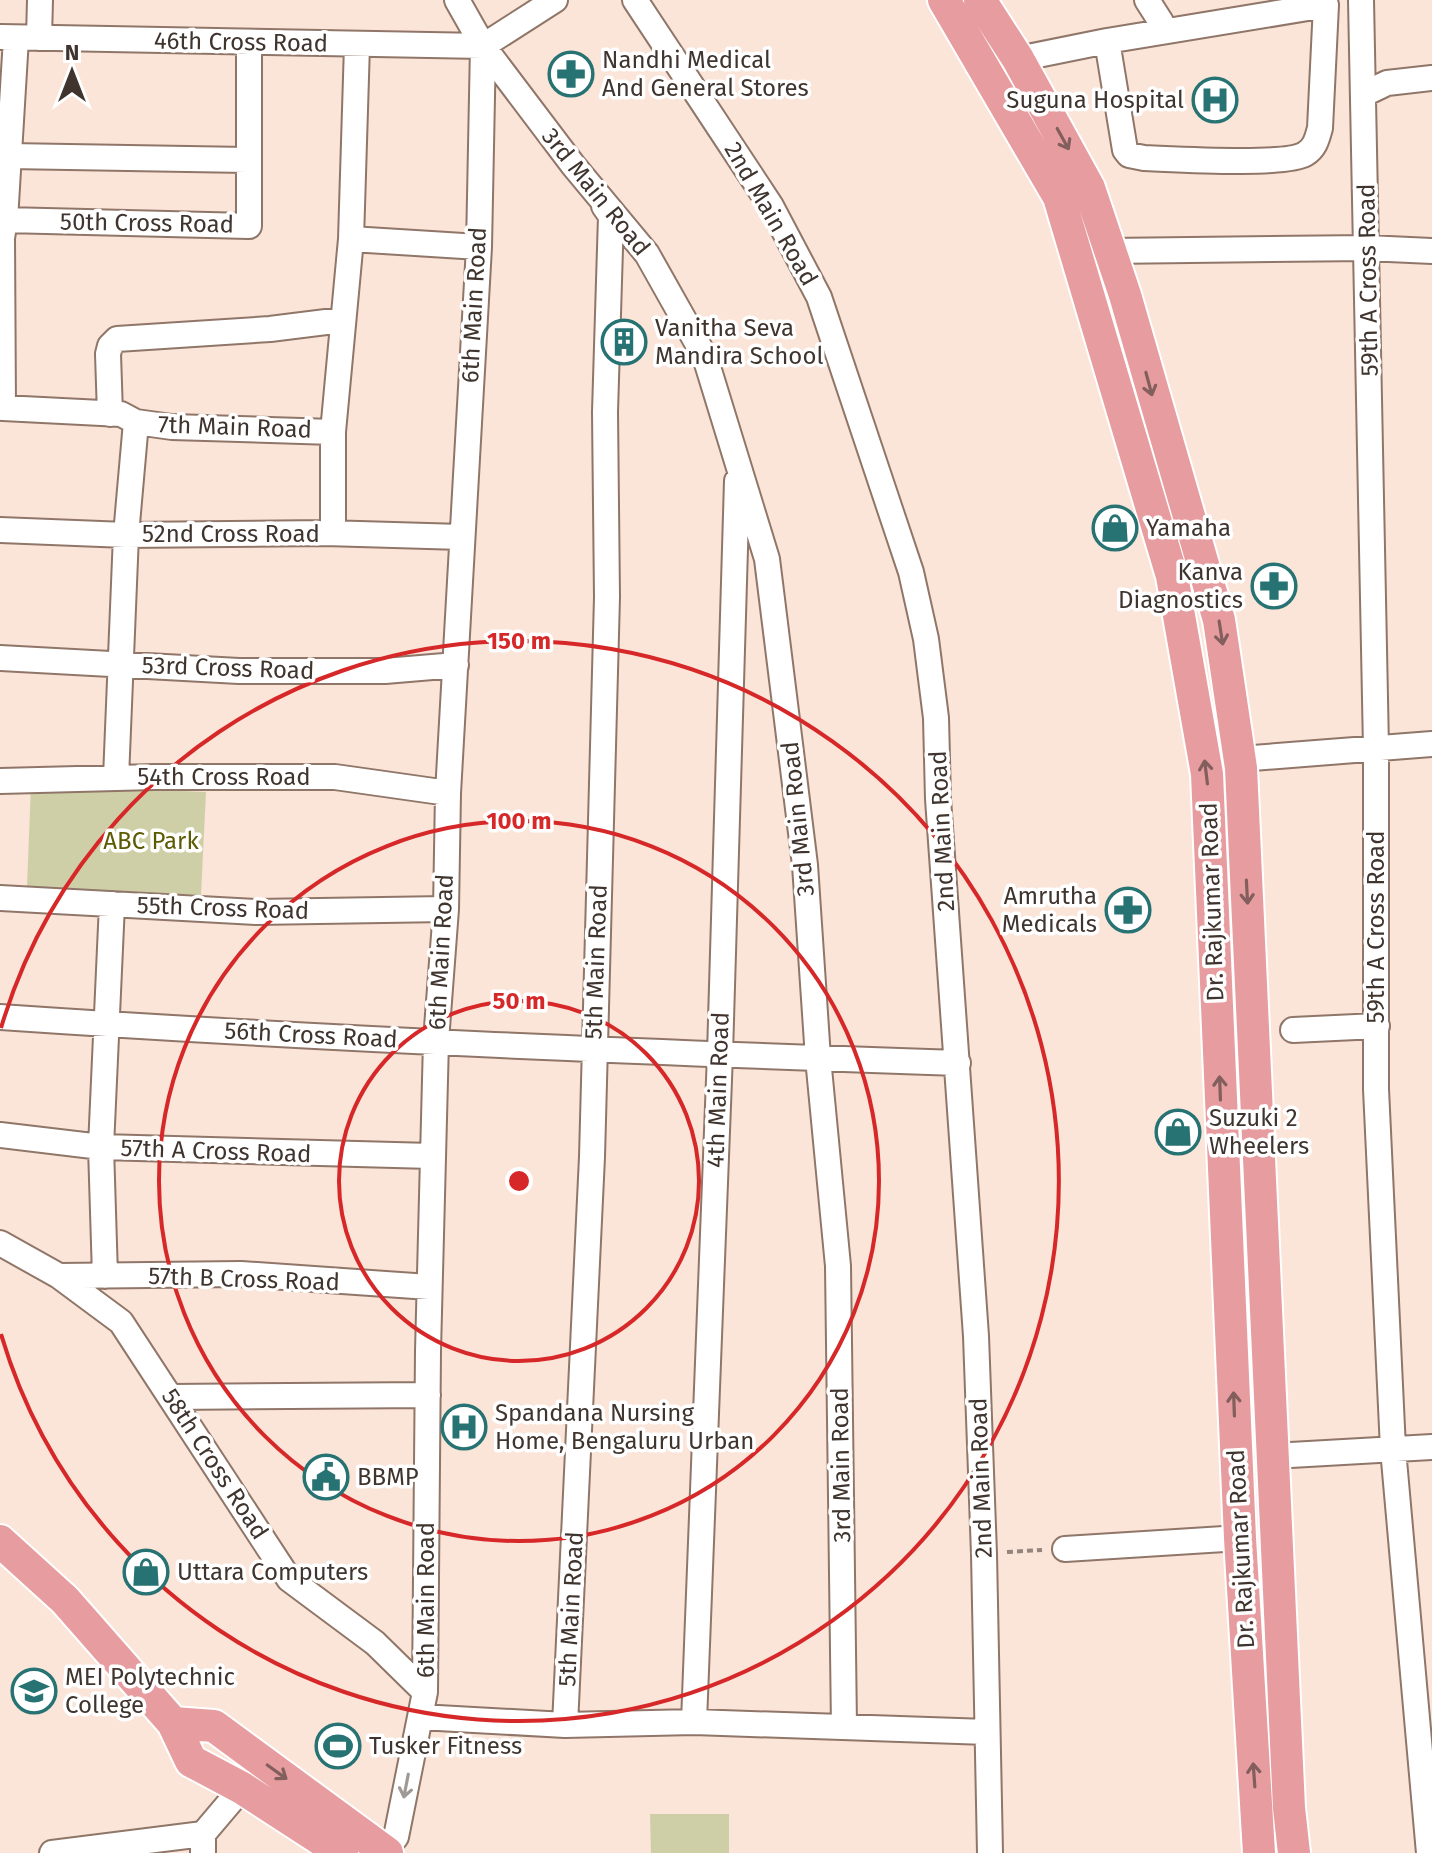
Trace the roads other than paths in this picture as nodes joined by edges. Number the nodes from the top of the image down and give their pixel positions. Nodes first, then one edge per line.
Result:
1 (40, 0) edge
2 (457, 0) edge
3 (555, 0) edge
4 (635, 0) edge
5 (944, 0) edge
6 (980, 0) edge
7 (1147, 0) edge
8 (1361, 0) edge
9 (1337, 3) edge
10 (1161, 22) dead end
11 (18, 38) edge
12 (1107, 41) junction
13 (249, 42) junction
14 (357, 45) junction
15 (483, 46) junction
16 (1018, 59) junction
17 (1432, 78) edge
18 (1364, 94) junction
19 (9, 156) junction
20 (247, 160) junction
21 (601, 201) junction
22 (5, 220) junction
23 (351, 239) junction
24 (479, 247) junction
25 (1367, 248) junction
26 (1108, 251) junction
27 (1432, 251) edge
28 (342, 320) junction
29 (110, 414) junction
30 (136, 422) junction
31 (333, 432) junction
32 (738, 459) junction
33 (0, 530) edge
34 (333, 533) junction
35 (126, 535) junction
36 (462, 537) junction
37 (0, 658) edge
38 (121, 665) junction
39 (456, 665) junction
40 (1432, 744) edge
41 (1376, 748) junction
42 (1240, 759) junction
43 (116, 778) junction
44 (0, 781) edge
45 (448, 793) junction
46 (0, 898) edge
47 (112, 904) junction
48 (446, 909) junction
49 (0, 1017) edge
50 (105, 1024) junction
51 (1377, 1026) junction
52 (1293, 1030) dead end
53 (436, 1041) junction
54 (593, 1050) junction
55 (720, 1054) junction
56 (818, 1058) junction
57 (958, 1063) junction
58 (0, 1135) edge
59 (101, 1147) junction
60 (432, 1156) junction
61 (0, 1243) edge
62 (59, 1276) junction
63 (105, 1276) junction
64 (429, 1287) junction
65 (428, 1395) junction
66 (171, 1397) junction
67 (1432, 1447) edge
68 (1393, 1449) junction
69 (1273, 1456) junction
70 (1240, 1538) junction
71 (0, 1541) edge
72 (1065, 1549) road end
73 (425, 1692) junction
74 (420, 1717) junction
75 (694, 1722) junction
76 (173, 1723) junction
77 (565, 1725) junction
78 (844, 1727) junction
79 (987, 1732) junction
80 (242, 1788) junction
81 (203, 1844) edge
82 (385, 1852) edge
83 (52, 1853) edge
84 (342, 1853) edge
85 (990, 1853) edge
86 (1259, 1853) edge
87 (1294, 1853) edge
88 (1429, 1853) edge

1 - 11 street, 7th Main Road
2 - 15 street, 3rd Main Road
3 - 15 street
4 - 57 street, 2nd Main Road
70 -> 5 main road, Dr. Rajkumar Road
6 - 16 main road, Dr. Rajkumar Road
7 - 10 street
8 - 18 street, 59th A Cross Road
9 - 12 street
9 - 12 street
11 - 13 street, 46th Cross Road
11 - 19 street, 7th Main Road
12 - 16 street
13 - 14 street, 46th Cross Road
13 - 20 street, 50th Cross Road
14 - 15 street, 46th Cross Road
14 - 23 street
15 - 21 street, 3rd Main Road
15 - 24 street, 6th Main Road
16 -> 26 main road, Dr. Rajkumar Road
17 - 18 street
18 - 25 street, 59th A Cross Road
19 - 20 street
19 - 22 street, 7th Main Road
20 - 22 street, 50th Cross Road
21 - 32 street, 3rd Main Road
21 - 54 street, 5th Main Road
22 - 29 street, 7th Main Road
23 - 24 street
23 - 28 street
24 - 36 street, 6th Main Road
25 - 26 street
25 - 27 street
25 - 41 street, 59th A Cross Road
26 -> 42 main road, Dr. Rajkumar Road
28 - 29 street
28 - 31 street
29 - 30 street, 7th Main Road
30 - 31 street, 7th Main Road
30 - 35 street, 7th Main Road
31 - 34 street
32 - 55 street, 4th Main Road
32 - 56 street, 3rd Main Road
33 - 35 street, 52nd Cross Road
34 - 35 street, 52nd Cross Road
34 - 36 street, 52nd Cross Road
35 - 38 street, 7th Main Road
36 - 39 street, 6th Main Road
37 - 38 street, 53rd Cross Road
38 - 39 street, 53rd Cross Road
38 - 43 street, 7th Main Road
39 - 45 street, 6th Main Road
40 - 41 street
41 - 42 street
41 - 51 street, 59th A Cross Road
42 -> 69 main road, Dr. Rajkumar Road
43 - 44 street, 54th Cross Road
43 - 45 street, 54th Cross Road
45 - 48 street, 6th Main Road
46 - 47 street, 55th Cross Road
47 - 48 street, 55th Cross Road
47 - 50 street
48 - 53 street, 6th Main Road
49 - 50 street, 56th Cross Road
50 - 53 street, 56th Cross Road
50 - 59 street
51 - 52 street
51 - 68 street, 59th A Cross Road
53 - 54 street, 56th Cross Road
53 - 60 street, 6th Main Road
54 - 55 street, 56th Cross Road
54 - 77 street, 5th Main Road
55 - 56 street, 56th Cross Road
55 - 75 street, 4th Main Road
56 - 57 street, 56th Cross Road
56 - 78 street, 3rd Main Road
57 - 79 street, 2nd Main Road
58 - 59 street, 57th A Cross Road
59 - 60 street, 57th A Cross Road
59 - 63 street
60 - 64 street, 6th Main Road
61 - 62 street, 58th Cross Road
62 - 63 street, 57th B Cross Road
62 - 66 street, 58th Cross Road
63 - 64 street, 57th B Cross Road
64 - 65 street, 6th Main Road
65 - 66 street
65 - 73 street, 6th Main Road
66 - 73 street, 58th Cross Road
67 - 68 street
68 - 69 street
68 - 88 street, 59th A Cross Road
69 - 87 main road, Dr. Rajkumar Road
70 - 72 street
86 -> 70 main road, Dr. Rajkumar Road
71 - 76 main road
73 - 74 street, 6th Main Road
74 - 77 street
74 -> 82 street, 6th Main Road
75 - 77 street
75 - 78 street
76 - 80 main road
76 -> 82 main road
78 - 79 street
79 - 85 street, 2nd Main Road
80 - 81 street
80 - 84 main road
81 - 83 street

